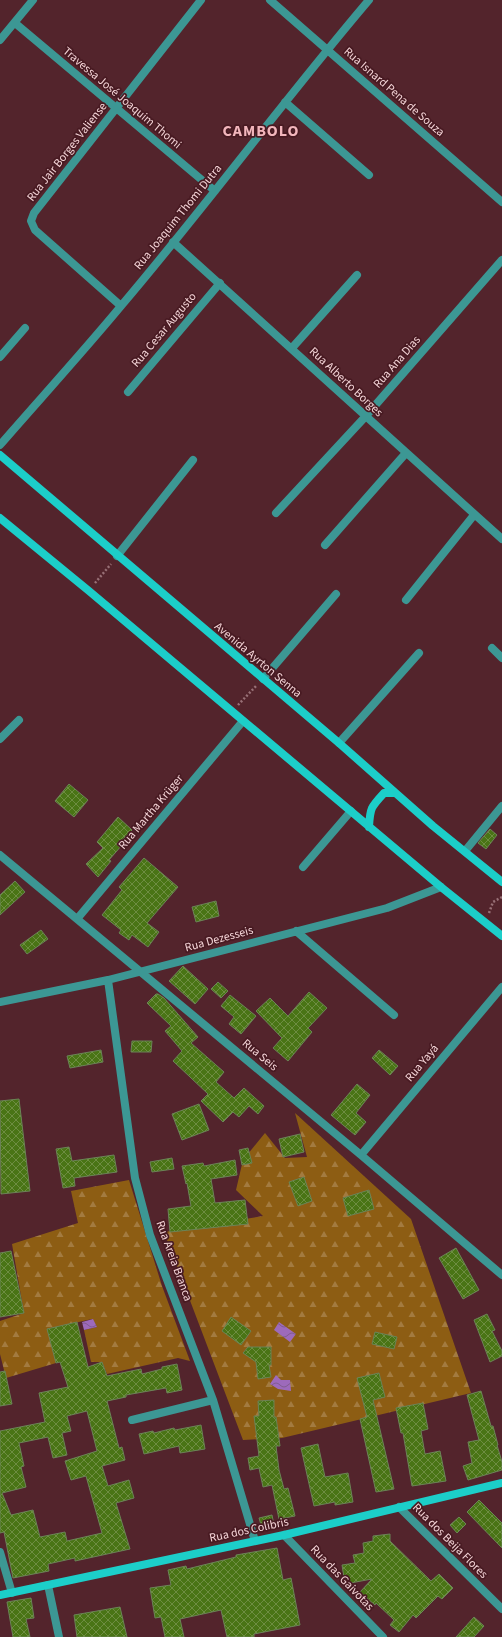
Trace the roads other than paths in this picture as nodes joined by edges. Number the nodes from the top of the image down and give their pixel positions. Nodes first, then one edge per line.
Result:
1 (33, 0) edge
2 (201, 0) edge
3 (270, 0) edge
4 (369, 0) edge
5 (15, 23) junction
6 (0, 40) edge
7 (327, 50) junction
8 (285, 102) junction
9 (116, 109) junction
10 (369, 175) dead end
11 (215, 191) junction
12 (502, 202) edge
13 (174, 242) junction
14 (502, 260) edge
15 (357, 275) dead end
16 (220, 283) junction
17 (121, 306) junction
18 (25, 328) dead end
19 (292, 348) junction
20 (0, 357) edge
21 (128, 392) dead end
22 (365, 416) junction
23 (0, 445) edge
24 (406, 453) junction
25 (0, 455) edge
26 (193, 460) dead end
27 (276, 513) dead end
28 (474, 515) junction
29 (0, 518) edge
30 (502, 539) edge
31 (325, 545) dead end
32 (117, 556) junction
33 (336, 594) dead end
34 (406, 600) dead end
35 (492, 648) dead end
36 (419, 653) dead end
37 (502, 658) edge
38 (263, 679) junction
39 (19, 720) dead end
40 (243, 721) junction
41 (0, 739) edge
42 (339, 743) junction
43 (395, 793) junction
44 (502, 806) edge
45 (351, 811) junction
46 (369, 827) junction
47 (465, 851) junction
48 (0, 856) edge
49 (303, 867) dead end
50 (502, 882) edge
51 (440, 887) junction
52 (77, 919) junction
53 (296, 931) junction
54 (502, 936) edge
55 (141, 972) junction
56 (108, 980) junction
57 (502, 987) edge
58 (0, 1002) edge
59 (394, 1015) dead end
60 (361, 1155) junction
61 (502, 1275) edge
62 (213, 1400) junction
63 (132, 1420) dead end
64 (502, 1483) edge
65 (399, 1507) junction
66 (284, 1535) junction
67 (255, 1541) junction
68 (0, 1552) edge
69 (48, 1585) junction
70 (12, 1593) junction
71 (0, 1595) edge
72 (502, 1609) edge
73 (59, 1637) edge
74 (383, 1637) edge

1 - 5 street
2 - 9 street, Rua Jair Borges Valiense
3 - 7 street, Rua Isnard Pena de Souza
4 - 7 street, Rua Joaquim Thomi Dutra
5 - 6 street
5 - 9 street, Travessa José Joaquim Thomi
7 - 8 street, Rua Joaquim Thomi Dutra
7 - 12 street, Rua Isnard Pena de Souza
8 - 10 street
8 - 11 street, Rua Joaquim Thomi Dutra
9 - 11 street, Travessa José Joaquim Thomi
9 - 17 street, Rua Jair Borges Valiense
11 - 13 street, Rua Joaquim Thomi Dutra
13 - 16 street, Rua Alberto Borges
13 - 17 street, Rua Joaquim Thomi Dutra
14 - 22 street, Rua Ana Dias
15 - 19 street
16 - 19 street, Rua Alberto Borges
16 - 21 street, Rua Cesar Augusto
17 - 23 street, Rua Joaquim Thomi Dutra
18 - 20 street
19 - 22 street, Rua Alberto Borges
22 - 24 street, Rua Alberto Borges
22 - 27 street, Rua Ana Dias
24 - 28 street, Rua Alberto Borges
24 - 31 street
25 - 32 street, Avenida Ayrton Senna
26 - 32 street
28 - 30 street, Rua Alberto Borges
28 - 34 street
29 - 40 street
32 - 38 street, Avenida Ayrton Senna
33 - 38 street
35 - 37 street
36 - 42 street
38 - 42 street, Avenida Ayrton Senna
39 - 41 street
40 - 45 street
40 - 52 street, Rua Martha Krüger
42 - 43 street, Avenida Ayrton Senna
43 - 46 street
43 - 47 street, Avenida Ayrton Senna
44 - 47 street
45 - 46 street
45 - 49 street
46 - 51 street
47 - 50 street, Avenida Ayrton Senna
48 - 52 street, Rua Seis
51 - 53 street, Rua Dezesseis
51 - 54 street
52 - 55 street, Rua Seis
53 - 55 street, Rua Dezesseis
53 - 59 street
55 - 56 street, Rua Dezesseis
55 - 60 street, Rua Seis
56 - 58 street, Rua Dezesseis
56 - 62 street, Rua Areia Branca
57 - 60 street, Rua Yayá
60 - 61 street, Rua Seis
62 - 63 street
62 - 67 street, Rua Areia Branca
64 - 65 street, Rua dos Colibris
65 - 66 street, Rua dos Colibris
65 - 72 street, Rua dos Beija Flores
66 - 67 street, Rua dos Colibris
66 - 74 street, Rua das Gaivotas
67 - 69 street, Rua dos Colibris
68 - 70 street
69 - 70 street, Rua dos Colibris
69 - 73 street
70 - 71 street, Rua dos Colibris

